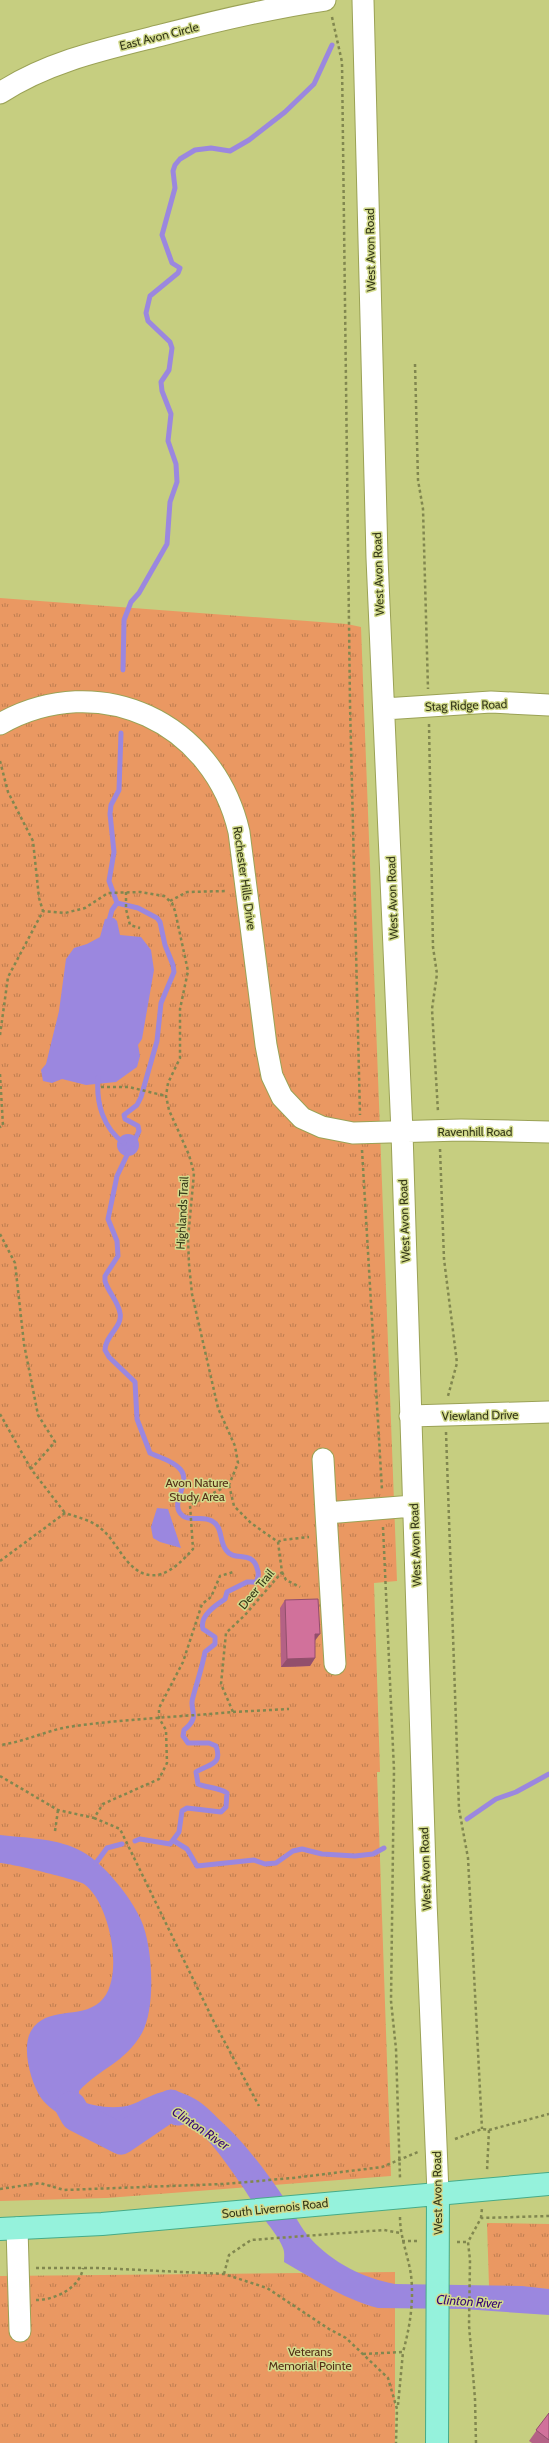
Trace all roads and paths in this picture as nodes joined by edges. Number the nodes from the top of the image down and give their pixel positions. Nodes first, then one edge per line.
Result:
1 (363, 0) edge
2 (328, 6) edge
3 (0, 93) edge
4 (415, 364) dead end
5 (428, 690) dead end
6 (549, 705) edge
7 (384, 709) junction
8 (429, 718) dead end
9 (0, 724) edge
10 (0, 760) edge
11 (247, 891) junction
12 (125, 892) junction
13 (170, 901) junction
14 (43, 911) junction
15 (140, 928) dead end
16 (0, 1035) edge
17 (0, 1074) edge
18 (101, 1087) dead end
19 (166, 1096) junction
20 (360, 1116) dead end
21 (439, 1120) dead end
22 (0, 1127) edge
23 (402, 1132) junction
24 (549, 1132) edge
25 (362, 1148) dead end
26 (440, 1148) dead end
27 (0, 1234) edge
28 (446, 1403) dead end
29 (549, 1412) edge
30 (0, 1414) edge
31 (410, 1416) junction
32 (446, 1434) dead end
33 (323, 1459) dead end
34 (31, 1469) junction
35 (229, 1485) junction
36 (413, 1506) junction
37 (383, 1508) junction
38 (65, 1513) junction
39 (326, 1514) junction
40 (327, 1536) junction
41 (278, 1542) junction
42 (0, 1561) edge
43 (233, 1572) dead end
44 (282, 1572) junction
45 (300, 1587) dead end
46 (335, 1664) dead end
47 (290, 1709) dead end
48 (233, 1712) junction
49 (159, 1718) junction
50 (0, 1745) edge
51 (0, 1776) edge
52 (58, 1810) junction
53 (94, 1818) junction
54 (55, 1831) dead end
55 (259, 2106) dead end
56 (549, 2114) edge
57 (489, 2130) junction
58 (489, 2153) dead end
59 (399, 2158) junction
60 (400, 2169) dead end
61 (549, 2184) edge
62 (0, 2189) edge
63 (438, 2193) junction
64 (549, 2216) edge
65 (8, 2229) edge
66 (39, 2268) dead end
67 (83, 2268) junction
68 (224, 2274) junction
69 (19, 2301) junction
70 (20, 2331) dead end
71 (403, 2352) junction
72 (363, 2354) junction
73 (397, 2409) junction
74 (396, 2443) edge
75 (437, 2443) edge
76 (476, 2443) edge

1 - 7 street, West Avon Road
2 - 3 street, East Avon Circle
2 - 20 path
4 - 5 path
6 - 7 street, Stag Ridge Road
7 - 23 street, West Avon Road
8 - 21 path
9 - 11 street, Rochester Hills Drive
10 - 14 path
11 - 13 path
11 - 23 street, Rochester Hills Drive
12 - 13 path
12 - 14 path
12 - 15 path
13 - 19 path, Highlands Trail
14 - 16 path
17 - 22 path
18 - 19 path
19 - 35 path, Highlands Trail
23 - 24 street, Ravenhill Road
23 - 31 street, West Avon Road
25 - 37 path
26 - 28 path
27 - 34 path
29 - 31 street, Viewland Drive
30 - 34 path
31 - 36 street, West Avon Road
32 - 57 path
33 - 39 street
34 - 38 path
35 - 38 path
35 - 41 path
36 - 37 street
36 - 63 street, West Avon Road
37 - 39 street
37 - 59 path
38 - 42 path
39 - 40 street
40 - 41 path
40 - 46 street
41 - 44 path, Deer Trail
43 - 49 path
44 - 45 path
44 - 48 path, Deer Trail
47 - 48 path
48 - 49 path
49 - 50 path
49 - 53 path
51 - 52 path
52 - 53 path
52 - 54 path
53 - 55 path
56 - 57 path
57 - 58 path
59 - 60 path
59 - 62 path
61 - 63 main road, South Livernois Road
63 - 65 main road, South Livernois Road
63 - 75 main road, West Avon Road
64 - 76 path
65 - 69 street
66 - 67 path
67 - 68 path
67 - 69 path
68 - 71 path
68 - 72 path
69 - 70 street
71 - 72 path
71 - 73 path
72 - 73 path
73 - 74 path

